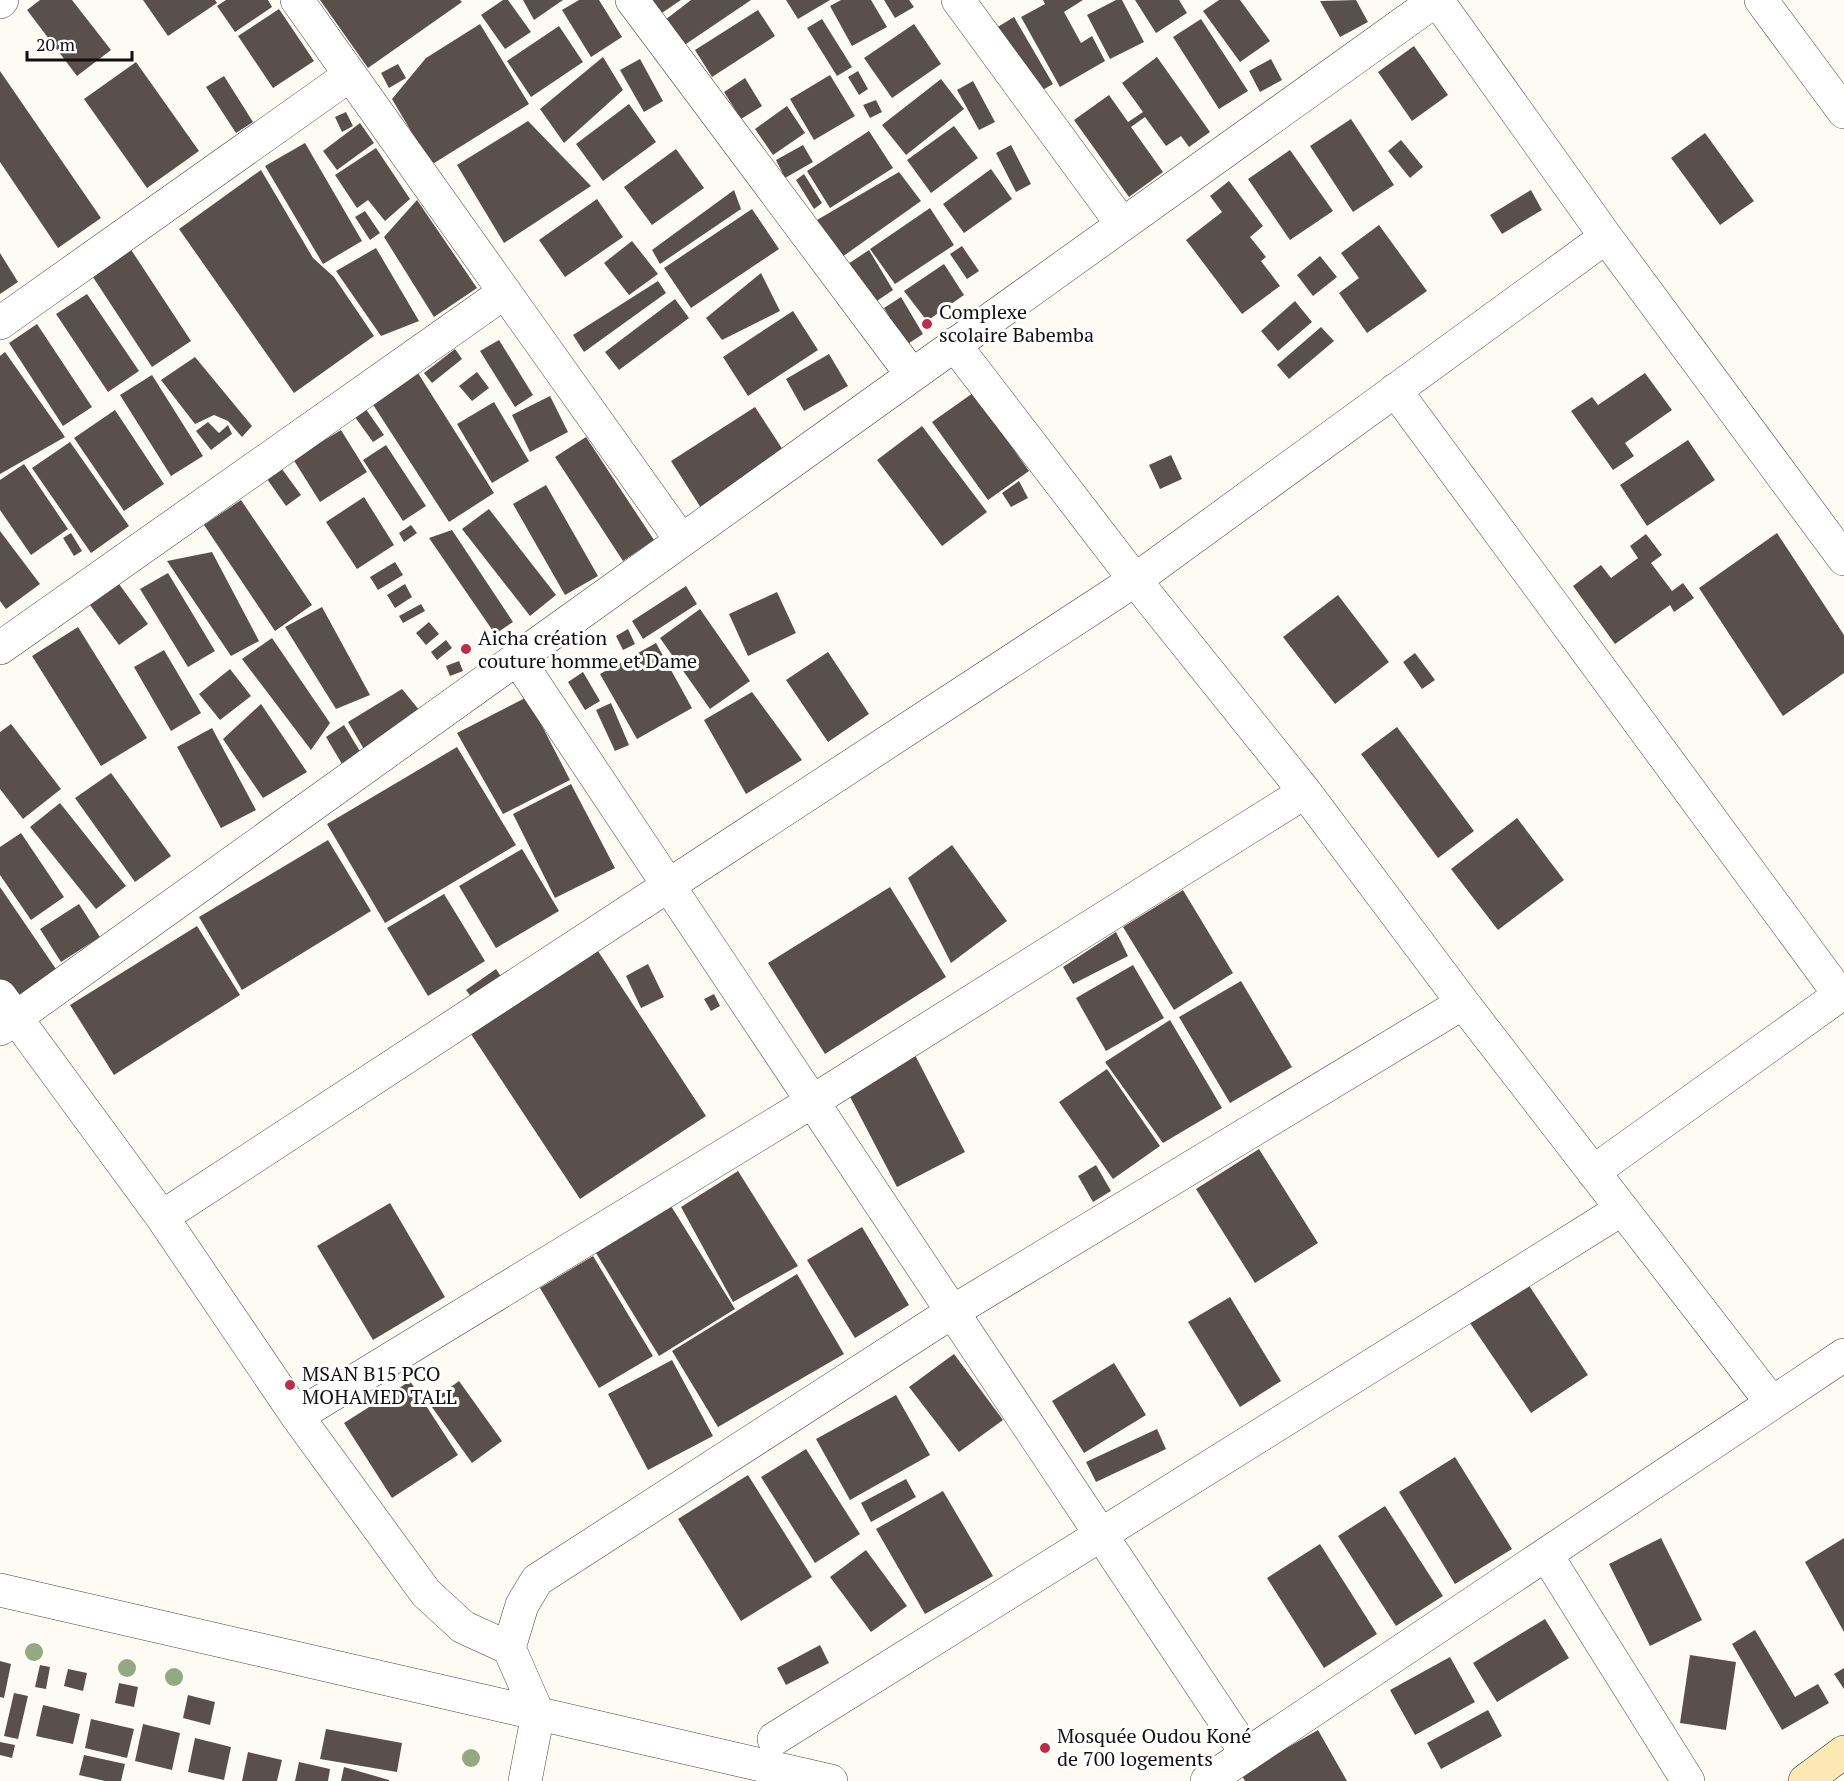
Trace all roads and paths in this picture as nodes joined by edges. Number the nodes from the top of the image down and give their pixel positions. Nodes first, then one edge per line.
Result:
1 (297, 0) edge
2 (632, 0) edge
3 (1437, 0) edge
4 (1761, 0) edge
5 (960, 1) edge
6 (350, 75) junction
7 (1844, 112) edge
8 (1122, 225) junction
9 (1606, 237) junction
10 (505, 292) junction
11 (0, 324) edge
12 (954, 344) junction
13 (912, 375) junction
14 (1395, 390) junction
15 (681, 540) junction
16 (1844, 559) edge
17 (1135, 580) junction
18 (0, 648) edge
19 (517, 658) junction
20 (1305, 792) junction
21 (669, 885) junction
22 (1842, 994) edge
23 (1463, 1004) junction
24 (5, 1014) edge
25 (813, 1101) junction
26 (1593, 1172) junction
27 (1622, 1209) junction
28 (162, 1217) junction
29 (952, 1312) junction
30 (1844, 1355) edge
31 (1772, 1402) junction
32 (297, 1416) junction
33 (1101, 1534) junction
34 (1547, 1556) junction
35 (0, 1590) edge
36 (509, 1648) junction
37 (538, 1714) junction
38 (774, 1739) dead end
39 (1844, 1752) edge
40 (1247, 1754) junction
41 (525, 1781) edge
42 (831, 1781) edge
43 (1206, 1781) edge
44 (1688, 1781) edge
45 (1805, 1781) edge

1 - 6 street
2 - 13 street
3 - 8 street
3 - 9 street
4 - 7 street
5 - 8 street
6 - 10 street
6 - 11 street
8 - 12 street
9 - 14 street
9 - 16 street
10 - 15 street
10 - 18 street
12 - 13 street
12 - 17 street
13 - 15 street
14 - 17 street
14 - 22 street
15 - 19 street
17 - 20 street
17 - 21 street
19 - 21 street
19 - 24 street
20 - 23 street
20 - 25 street
21 - 25 street
21 - 28 street
22 - 26 street
23 - 26 street
23 - 29 street
24 - 28 street
25 - 29 street
25 - 32 street
26 - 27 street
27 - 31 street
27 - 33 street
28 - 32 street
29 - 33 street
29 - 36 street
30 - 31 street
31 - 34 street
32 - 36 street
33 - 38 street
33 - 40 street
34 - 40 street
34 - 44 street
35 - 37 street
36 - 37 street
37 - 41 street
37 - 42 street
39 - 45 street
40 - 43 street

